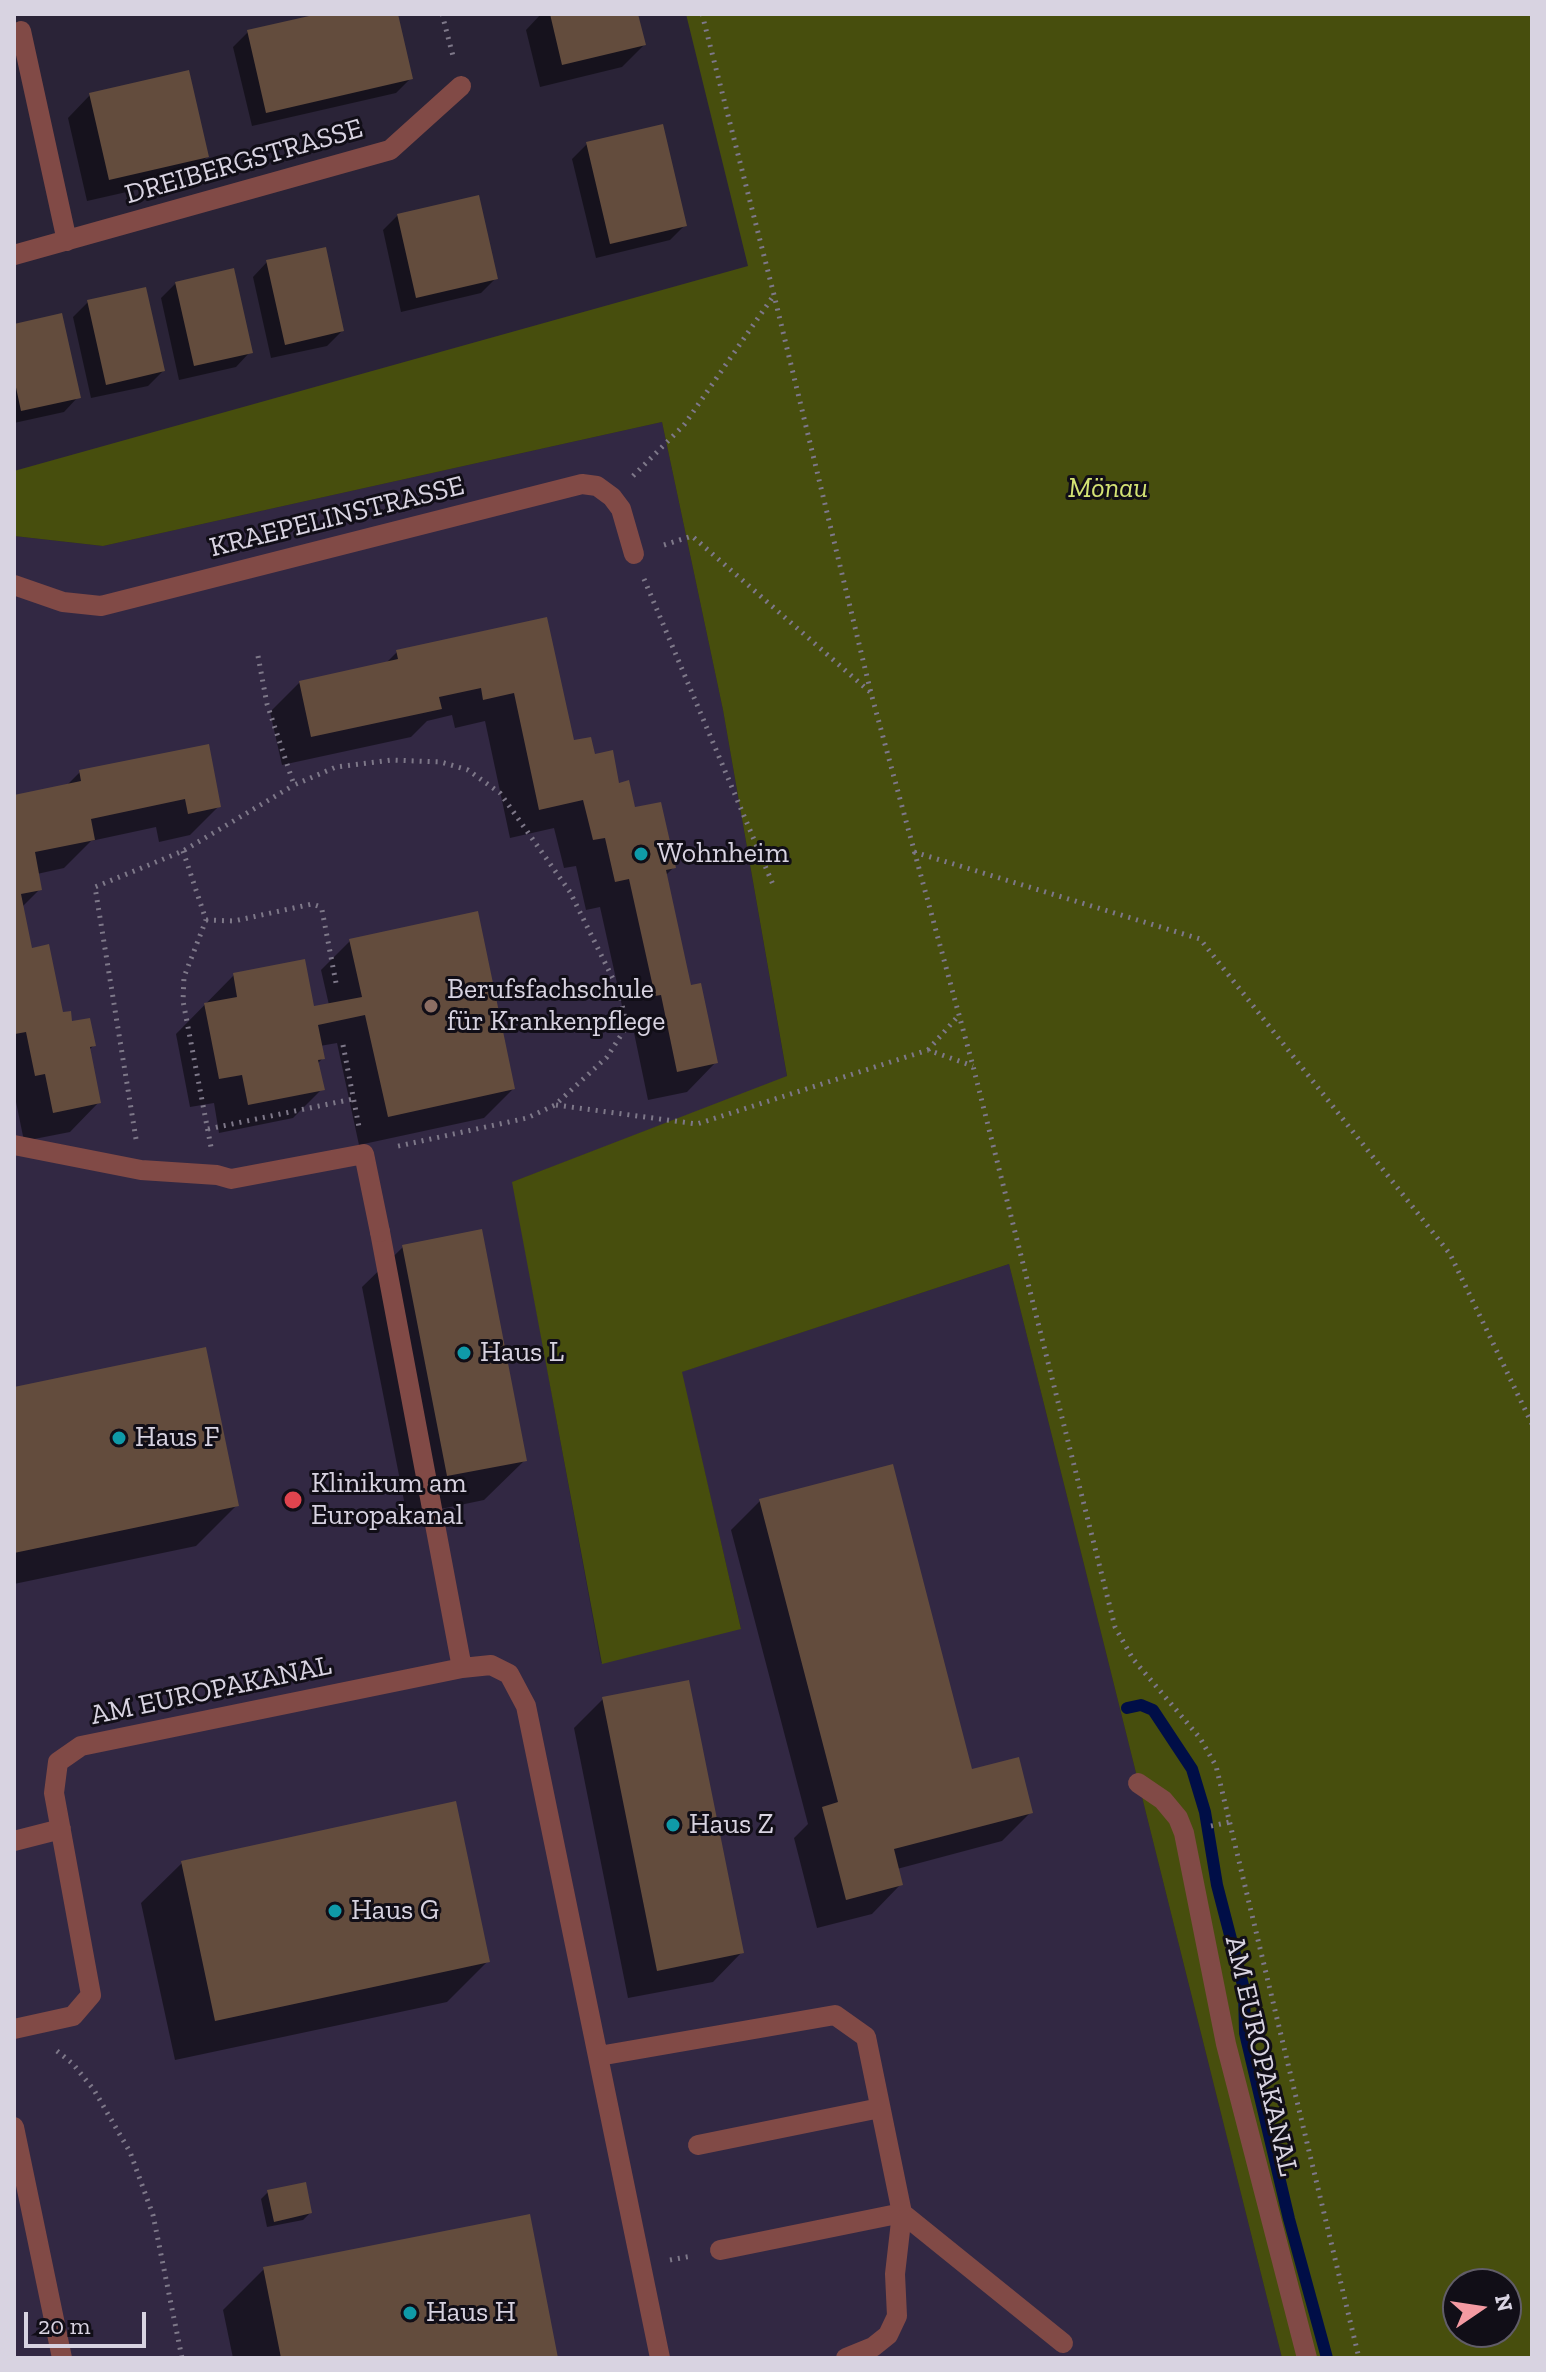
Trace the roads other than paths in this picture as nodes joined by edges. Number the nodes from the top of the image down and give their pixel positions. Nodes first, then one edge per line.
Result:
1 (21, 31) dead end
2 (461, 86) road end
3 (67, 241) junction
4 (14, 255) edge
5 (634, 554) road end
6 (14, 585) edge
7 (14, 1145) edge
8 (462, 1668) junction
9 (1138, 1783) dead end
10 (61, 1829) junction
11 (14, 1841) edge
12 (14, 2029) edge
13 (599, 2056) junction
14 (880, 2108) junction
15 (14, 2127) edge
16 (698, 2145) dead end
17 (902, 2213) junction
18 (720, 2250) road end
19 (1063, 2343) dead end
20 (62, 2358) edge
21 (660, 2358) edge
22 (846, 2358) edge
23 (1307, 2358) edge

1 - 3 street
2 - 3 street, DREIBERGSTRASSE
3 - 4 street, DREIBERGSTRASSE
5 - 6 street, KRAEPELINSTRASSE
7 - 8 street
8 - 10 street, AM EUROPAKANAL
8 - 13 street, AM EUROPAKANAL
9 - 23 street, AM EUROPAKANAL
10 - 11 street
10 - 12 street, AM EUROPAKANAL
13 - 14 street
13 - 21 street, AM EUROPAKANAL
14 - 16 street
14 - 17 street
15 - 20 street
17 - 18 street
17 - 19 street
17 - 22 street

